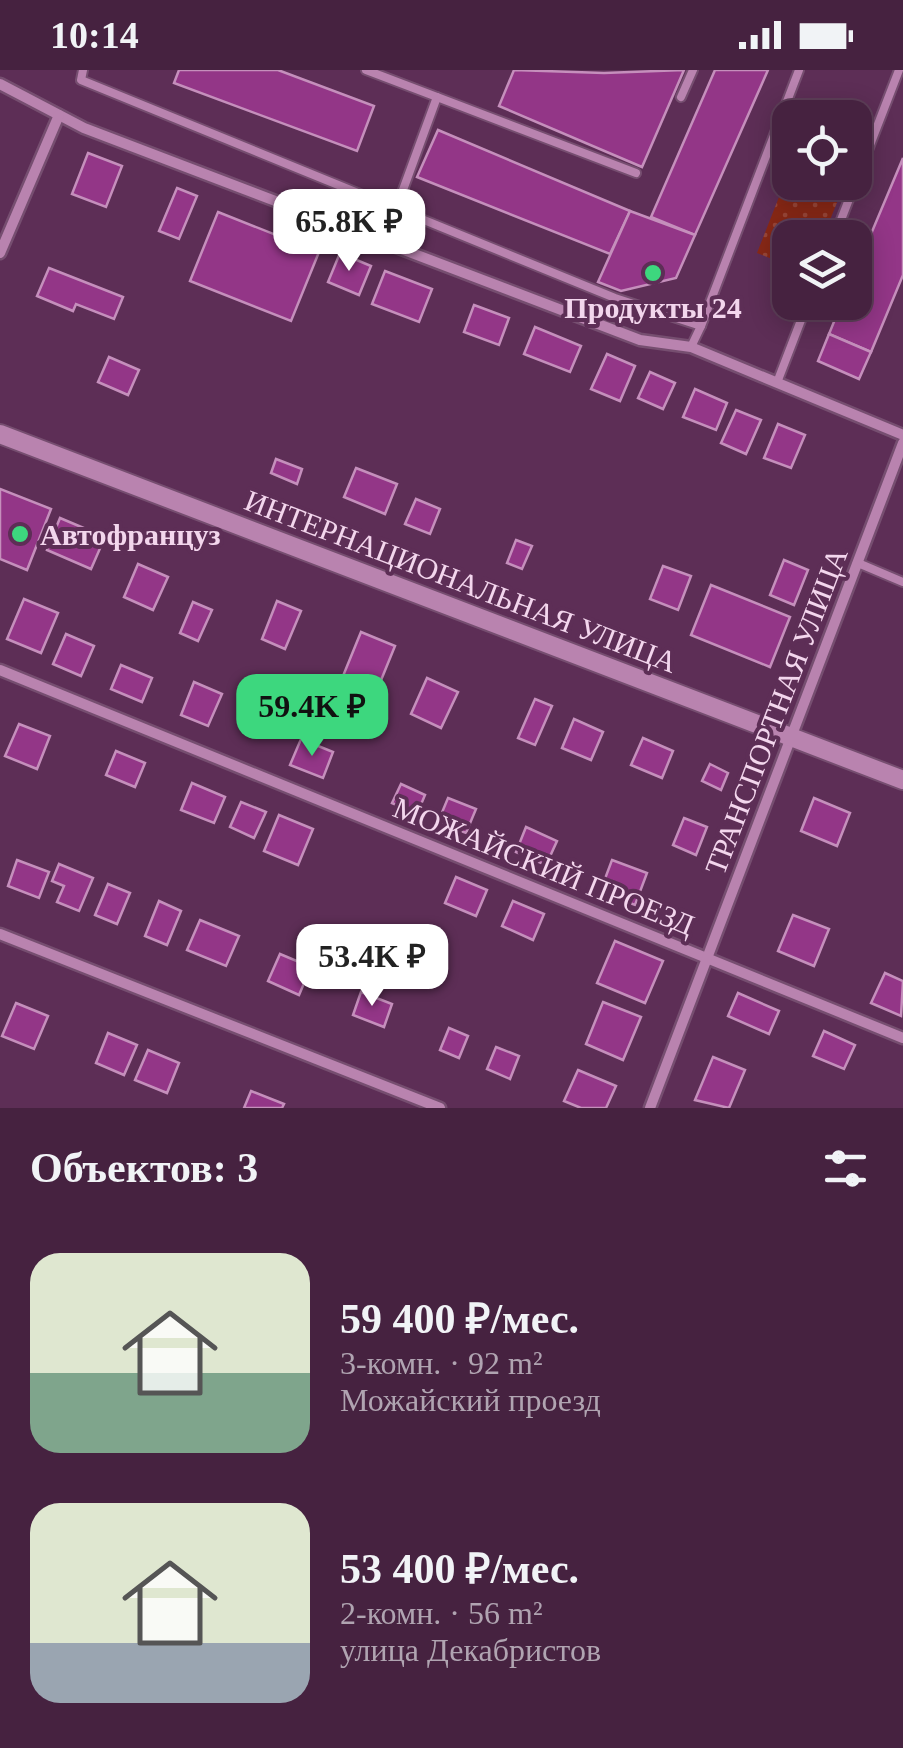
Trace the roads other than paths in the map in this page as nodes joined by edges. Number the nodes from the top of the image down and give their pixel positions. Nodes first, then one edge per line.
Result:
1 (83, 70) edge
2 (366, 70) edge
3 (694, 70) edge
4 (798, 70) edge
5 (899, 70) edge
6 (0, 84) edge
7 (437, 97) junction
8 (681, 98) dead end
9 (59, 115) junction
10 (636, 173) dead end
11 (396, 209) junction
12 (841, 220) edge
13 (0, 253) edge
14 (801, 320) edge
15 (701, 326) junction
16 (691, 348) junction
17 (778, 380) junction
18 (0, 434) edge
19 (903, 434) edge
20 (903, 443) edge
21 (858, 563) junction
22 (903, 582) edge
23 (0, 670) edge
24 (792, 738) junction
25 (903, 780) edge
26 (0, 934) edge
27 (709, 961) junction
28 (903, 1038) edge
29 (440, 1108) edge
30 (650, 1108) edge

1 - 11 lane
2 - 7 lane
3 - 8 lane
4 - 15 lane
5 - 12 lane
6 - 9 street
7 - 10 lane
7 - 11 lane
9 - 13 street
9 - 16 street
11 - 15 lane
14 - 17 lane
15 - 16 lane
16 - 17 street
17 - 19 street
18 - 24 street, ИНТЕРНАЦИОНАЛЬНАЯ УЛИЦА
20 - 21 street, ТРАНСПОРТНАЯ УЛИЦА
21 - 22 lane
21 - 24 street, ТРАНСПОРТНАЯ УЛИЦА
23 - 27 street, МОЖАЙСКИЙ ПРОЕЗД
24 - 25 street, ИНТЕРНАЦИОНАЛЬНАЯ УЛИЦА
24 - 27 street, ТРАНСПОРТНАЯ УЛИЦА
26 - 29 street
27 - 28 street, МОЖАЙСКИЙ ПРОЕЗД
27 - 30 street, ТРАНСПОРТНАЯ УЛИЦА

